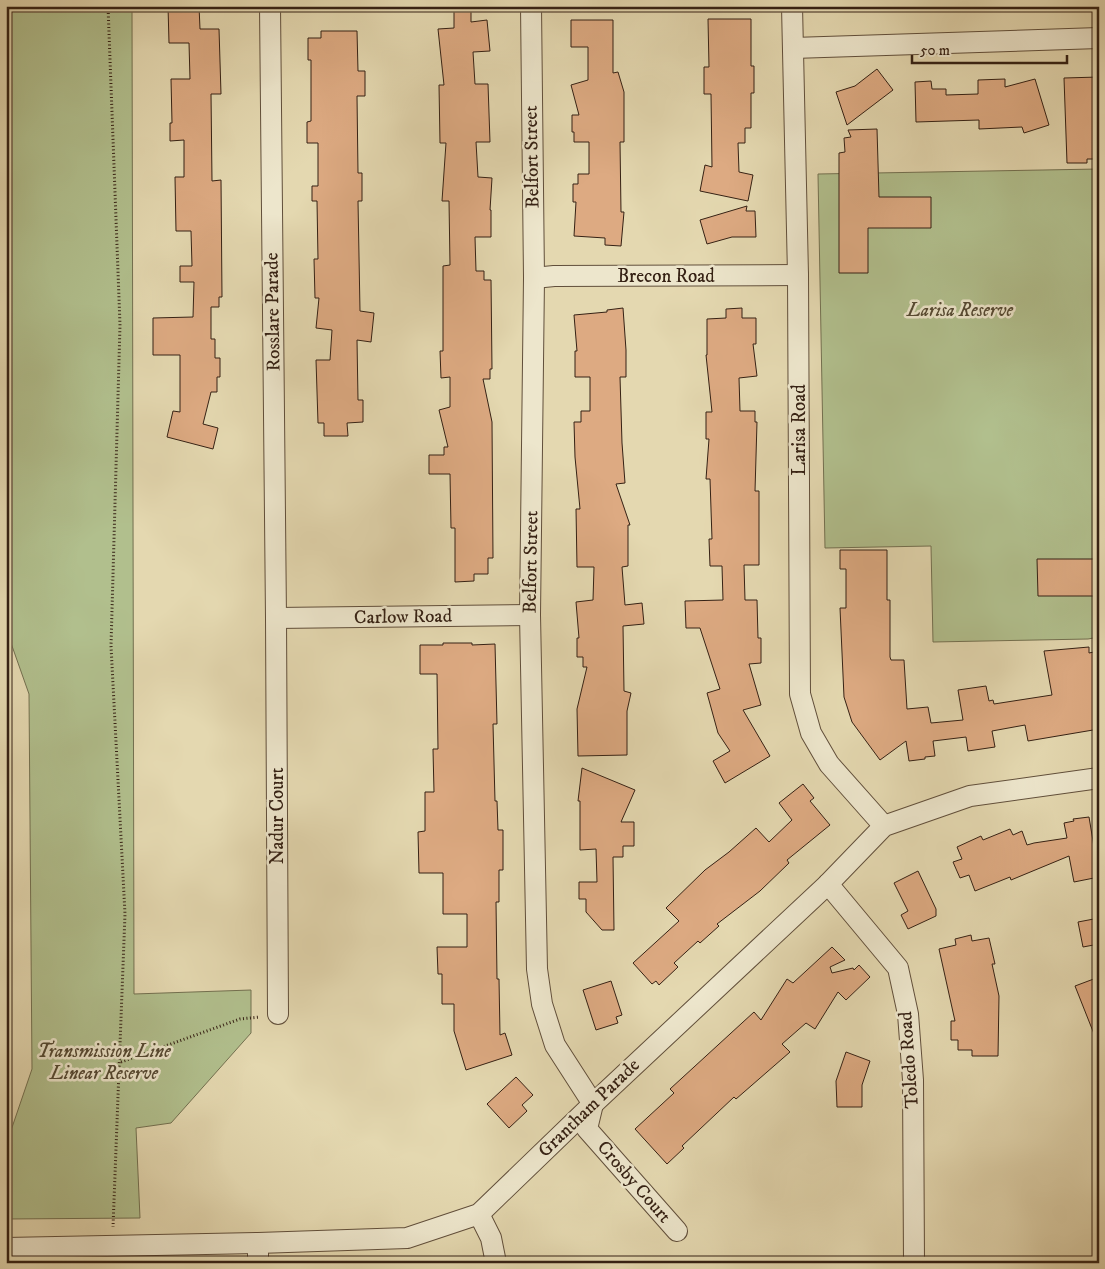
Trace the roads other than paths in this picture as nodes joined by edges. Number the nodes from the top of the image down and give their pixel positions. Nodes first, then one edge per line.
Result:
1 (270, 6) edge
2 (531, 6) edge
3 (792, 6) edge
4 (1099, 38) edge
5 (792, 48) junction
6 (798, 275) junction
7 (534, 278) junction
8 (530, 615) junction
9 (276, 618) junction
10 (1099, 778) edge
11 (884, 826) junction
12 (828, 884) junction
13 (278, 1014) road end
14 (593, 1104) junction
15 (480, 1214) junction
16 (677, 1231) dead end
17 (258, 1243) junction
18 (6, 1248) edge
19 (258, 1263) edge
20 (496, 1263) edge
21 (914, 1263) edge

1 - 9 street, Rosslare Parade
2 - 7 street, Belfort Street
3 - 5 street, Larisa Road
4 - 5 street
5 - 6 street, Larisa Road
6 - 7 street, Brecon Road
6 - 11 street, Larisa Road
7 - 8 street, Belfort Street
8 - 9 street, Carlow Road
8 - 14 street, Belfort Street
9 - 13 street, Nadur Court
10 - 11 street, Grantham Parade
11 - 12 street, Grantham Parade
12 - 14 street, Grantham Parade
12 - 21 street, Toledo Road
14 - 15 street, Grantham Parade
14 - 16 street, Crosby Court
15 - 17 street, Grantham Parade
15 - 20 street
17 - 18 street, Grantham Parade
17 - 19 street

